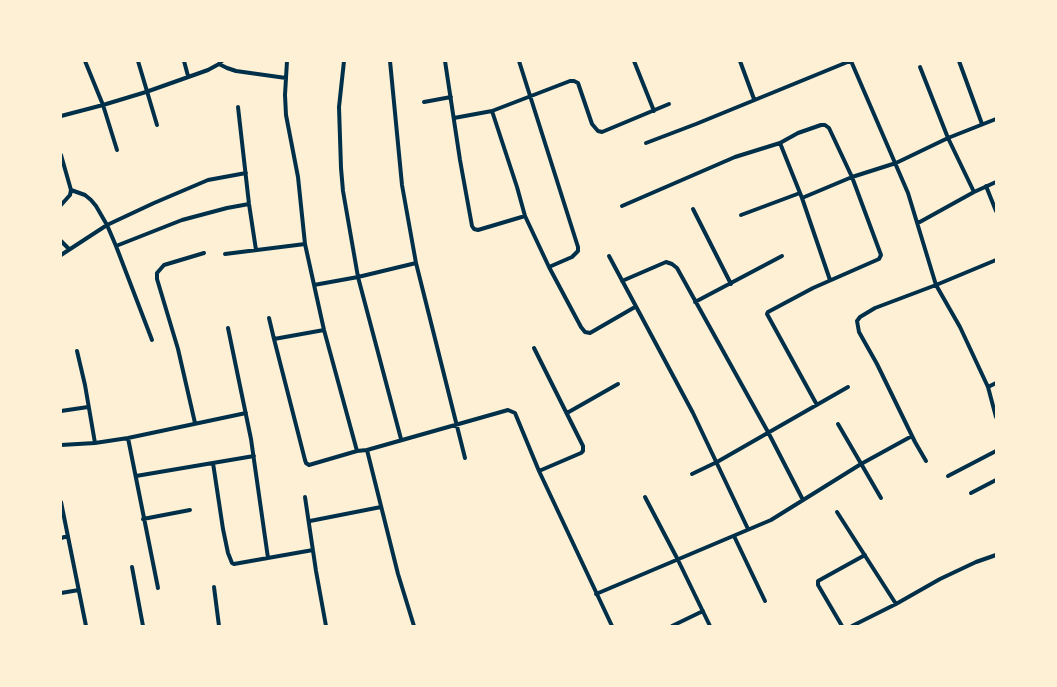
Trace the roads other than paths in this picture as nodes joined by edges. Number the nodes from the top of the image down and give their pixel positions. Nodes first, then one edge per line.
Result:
1 (85, 61) edge
2 (138, 61) edge
3 (184, 61) edge
4 (287, 61) edge
5 (344, 61) edge
6 (390, 61) edge
7 (445, 61) edge
8 (519, 61) edge
9 (634, 61) edge
10 (740, 61) edge
11 (850, 61) edge
12 (959, 61) edge
13 (221, 63) edge
14 (920, 67) dead end
15 (188, 76) junction
16 (286, 78) junction
17 (146, 92) junction
18 (530, 96) junction
19 (451, 97) junction
20 (754, 99) junction
21 (424, 102) dead end
22 (669, 104) dead end
23 (103, 105) junction
24 (238, 107) dead end
25 (492, 110) junction
26 (654, 111) junction
27 (61, 116) edge
28 (454, 118) junction
29 (996, 119) edge
30 (982, 124) junction
31 (157, 125) dead end
32 (948, 138) junction
33 (646, 143) dead end
34 (780, 143) junction
35 (117, 150) dead end
36 (61, 155) edge
37 (896, 163) junction
38 (246, 173) junction
39 (852, 176) junction
40 (996, 182) edge
41 (986, 186) junction
42 (71, 190) junction
43 (974, 192) junction
44 (801, 195) junction
45 (249, 204) junction
46 (61, 205) edge
47 (622, 206) dead end
48 (693, 209) dead end
49 (996, 211) edge
50 (741, 215) dead end
51 (525, 216) junction
52 (918, 223) junction
53 (107, 225) junction
54 (61, 241) edge
55 (305, 244) junction
56 (116, 246) junction
57 (69, 249) junction
58 (256, 250) junction
59 (204, 253) dead end
60 (225, 254) dead end
61 (61, 255) edge
62 (609, 256) dead end
63 (782, 256) dead end
64 (996, 260) edge
65 (416, 263) junction
66 (549, 267) junction
67 (358, 277) junction
68 (622, 280) junction
69 (830, 280) junction
70 (730, 284) junction
71 (314, 285) junction
72 (936, 285) junction
73 (695, 302) junction
74 (635, 307) junction
75 (269, 318) dead end
76 (228, 328) dead end
77 (324, 330) junction
78 (274, 339) junction
79 (152, 340) dead end
80 (534, 348) dead end
81 (78, 351) dead end
82 (996, 383) edge
83 (618, 384) dead end
84 (848, 387) dead end
85 (988, 387) junction
86 (817, 405) junction
87 (88, 407) junction
88 (61, 411) edge
89 (568, 413) junction
90 (246, 414) junction
91 (996, 417) edge
92 (194, 424) junction
93 (458, 424) junction
94 (838, 424) dead end
95 (768, 432) junction
96 (912, 436) junction
97 (128, 438) junction
98 (401, 439) junction
99 (94, 442) junction
100 (61, 445) edge
101 (367, 450) junction
102 (357, 451) junction
103 (996, 451) edge
104 (254, 456) junction
105 (465, 458) dead end
106 (926, 461) dead end
107 (717, 462) junction
108 (213, 463) junction
109 (861, 464) junction
110 (539, 471) junction
111 (692, 474) dead end
112 (136, 476) junction
113 (948, 476) dead end
114 (996, 480) edge
115 (971, 493) dead end
116 (305, 497) dead end
117 (645, 497) dead end
118 (881, 498) dead end
119 (803, 500) junction
120 (61, 502) edge
121 (381, 506) junction
122 (190, 510) dead end
123 (837, 512) dead end
124 (144, 519) junction
125 (310, 521) junction
126 (748, 529) junction
127 (68, 536) junction
128 (734, 536) junction
129 (61, 538) edge
130 (313, 550) junction
131 (865, 555) junction
132 (996, 555) edge
133 (268, 558) junction
134 (678, 560) junction
135 (132, 567) dead end
136 (214, 587) dead end
137 (158, 588) dead end
138 (79, 590) junction
139 (61, 593) edge
140 (596, 594) junction
141 (765, 601) dead end
142 (896, 604) junction
143 (703, 611) junction
144 (86, 626) edge
145 (143, 626) edge
146 (219, 626) edge
147 (326, 626) edge
148 (414, 626) edge
149 (612, 626) edge
150 (672, 626) edge
151 (710, 626) edge
152 (842, 626) edge
153 (853, 626) edge

1 - 23 street
2 - 17 street
3 - 15 street
4 - 16 street
5 - 67 street
6 - 65 street
7 - 19 street
8 - 18 street
9 - 26 street
10 - 20 street
11 - 20 street
11 - 37 street
12 - 30 street
13 - 15 street
13 - 16 street
14 - 32 street
15 - 17 street
16 - 55 street
17 - 23 street
17 - 31 street
18 - 25 street
18 - 26 street
18 - 66 street
19 - 21 street
19 - 28 street
20 - 33 street
22 - 26 street
23 - 27 street
23 - 35 street
24 - 38 street
25 - 28 street
25 - 51 street
28 - 51 street
29 - 30 street
30 - 32 street
32 - 37 street
32 - 43 street
34 - 39 street
34 - 44 street
34 - 47 street
36 - 42 street
37 - 39 street
37 - 52 street
38 - 45 street
38 - 53 street
39 - 44 street
39 - 69 street
40 - 41 street
41 - 43 street
41 - 49 street
42 - 46 street
42 - 53 street
43 - 52 street
44 - 50 street
44 - 69 street
45 - 56 street
45 - 58 street
48 - 70 street
51 - 66 street
52 - 72 street
53 - 56 street
53 - 57 street
54 - 57 street
55 - 58 street
55 - 71 street
56 - 79 street
57 - 61 street
58 - 60 street
59 - 92 street
62 - 68 street
63 - 70 street
64 - 72 street
65 - 67 street
65 - 93 street
66 - 74 street
67 - 71 street
67 - 98 street
68 - 73 street
68 - 74 street
69 - 86 street
70 - 73 street
71 - 77 street
72 - 85 street
72 - 96 street
73 - 95 street
74 - 107 street
75 - 78 street
76 - 90 street
77 - 78 street
77 - 102 street
78 - 102 street
80 - 89 street
81 - 87 street
82 - 85 street
83 - 89 street
84 - 86 street
85 - 91 street
86 - 95 street
87 - 88 street
87 - 99 street
89 - 110 street
90 - 92 street
90 - 104 street
92 - 97 street
93 - 98 street
93 - 105 street
93 - 110 street
94 - 109 street
95 - 107 street
95 - 119 street
96 - 106 street
96 - 109 street
97 - 99 street
97 - 112 street
98 - 101 street
99 - 100 street
101 - 102 street
101 - 121 street
103 - 113 street
104 - 108 street
104 - 133 street
107 - 111 street
107 - 126 street
108 - 112 street
108 - 133 street
109 - 118 street
109 - 119 street
110 - 140 street
112 - 124 street
114 - 115 street
116 - 125 street
117 - 134 street
119 - 126 street
120 - 127 street
121 - 125 street
121 - 148 street
122 - 124 street
123 - 131 street
124 - 137 street
125 - 130 street
126 - 128 street
127 - 129 street
127 - 138 street
128 - 134 street
128 - 141 street
130 - 133 street
130 - 147 street
131 - 142 street
131 - 152 street
132 - 142 street
134 - 140 street
134 - 143 street
135 - 145 street
136 - 146 street
138 - 139 street
138 - 144 street
140 - 149 street
142 - 153 street
143 - 150 street
143 - 151 street

